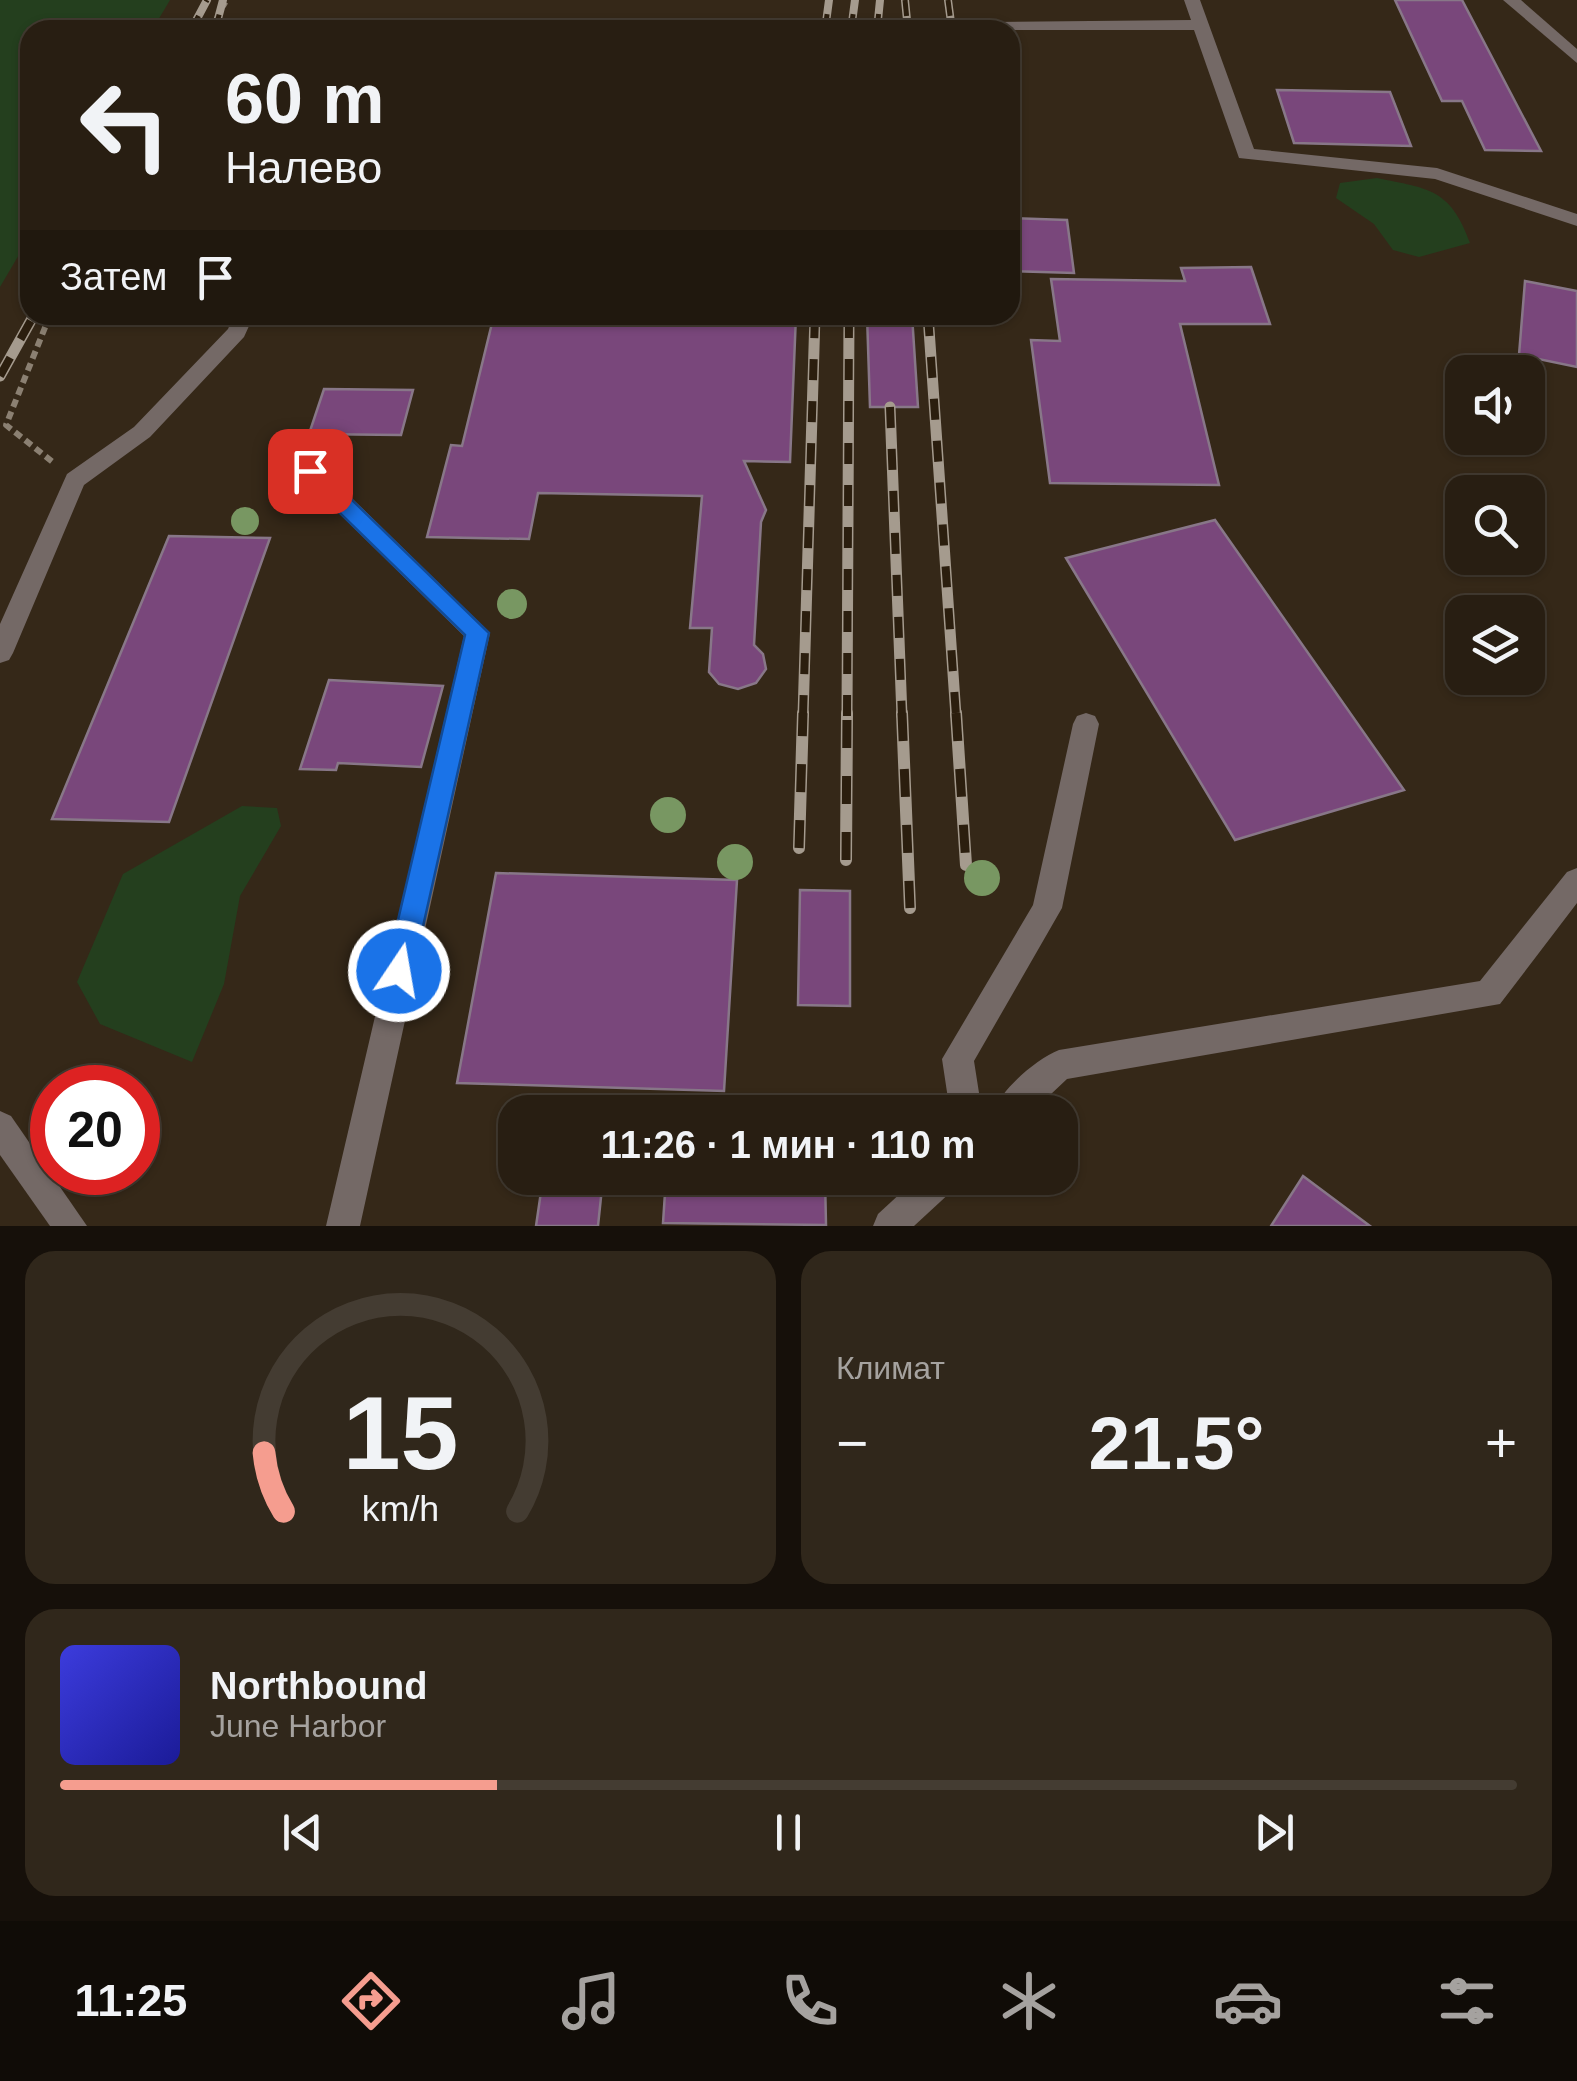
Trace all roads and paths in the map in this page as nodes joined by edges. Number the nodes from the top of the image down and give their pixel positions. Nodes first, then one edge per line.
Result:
1 (1192, 0) edge
2 (1511, 0) edge
3 (1201, 26) junction
4 (1020, 27) edge
5 (1577, 58) edge
6 (1577, 220) edge
7 (46, 325) edge
8 (240, 325) edge
9 (310, 471) dead end
10 (75, 480) junction
11 (0, 653) edge
12 (1086, 724) dead end
13 (1577, 881) edge
14 (963, 1095) edge
15 (1027, 1095) edge
16 (0, 1127) edge
17 (923, 1195) edge
18 (70, 1226) edge
19 (343, 1226) edge
20 (890, 1226) edge

1 - 3 street
2 - 5 street
3 - 4 street
3 - 6 street
7 - 10 path
8 - 10 street
9 - 19 street
10 - 11 street
12 - 14 street
13 - 15 street
16 - 18 street
17 - 20 street

